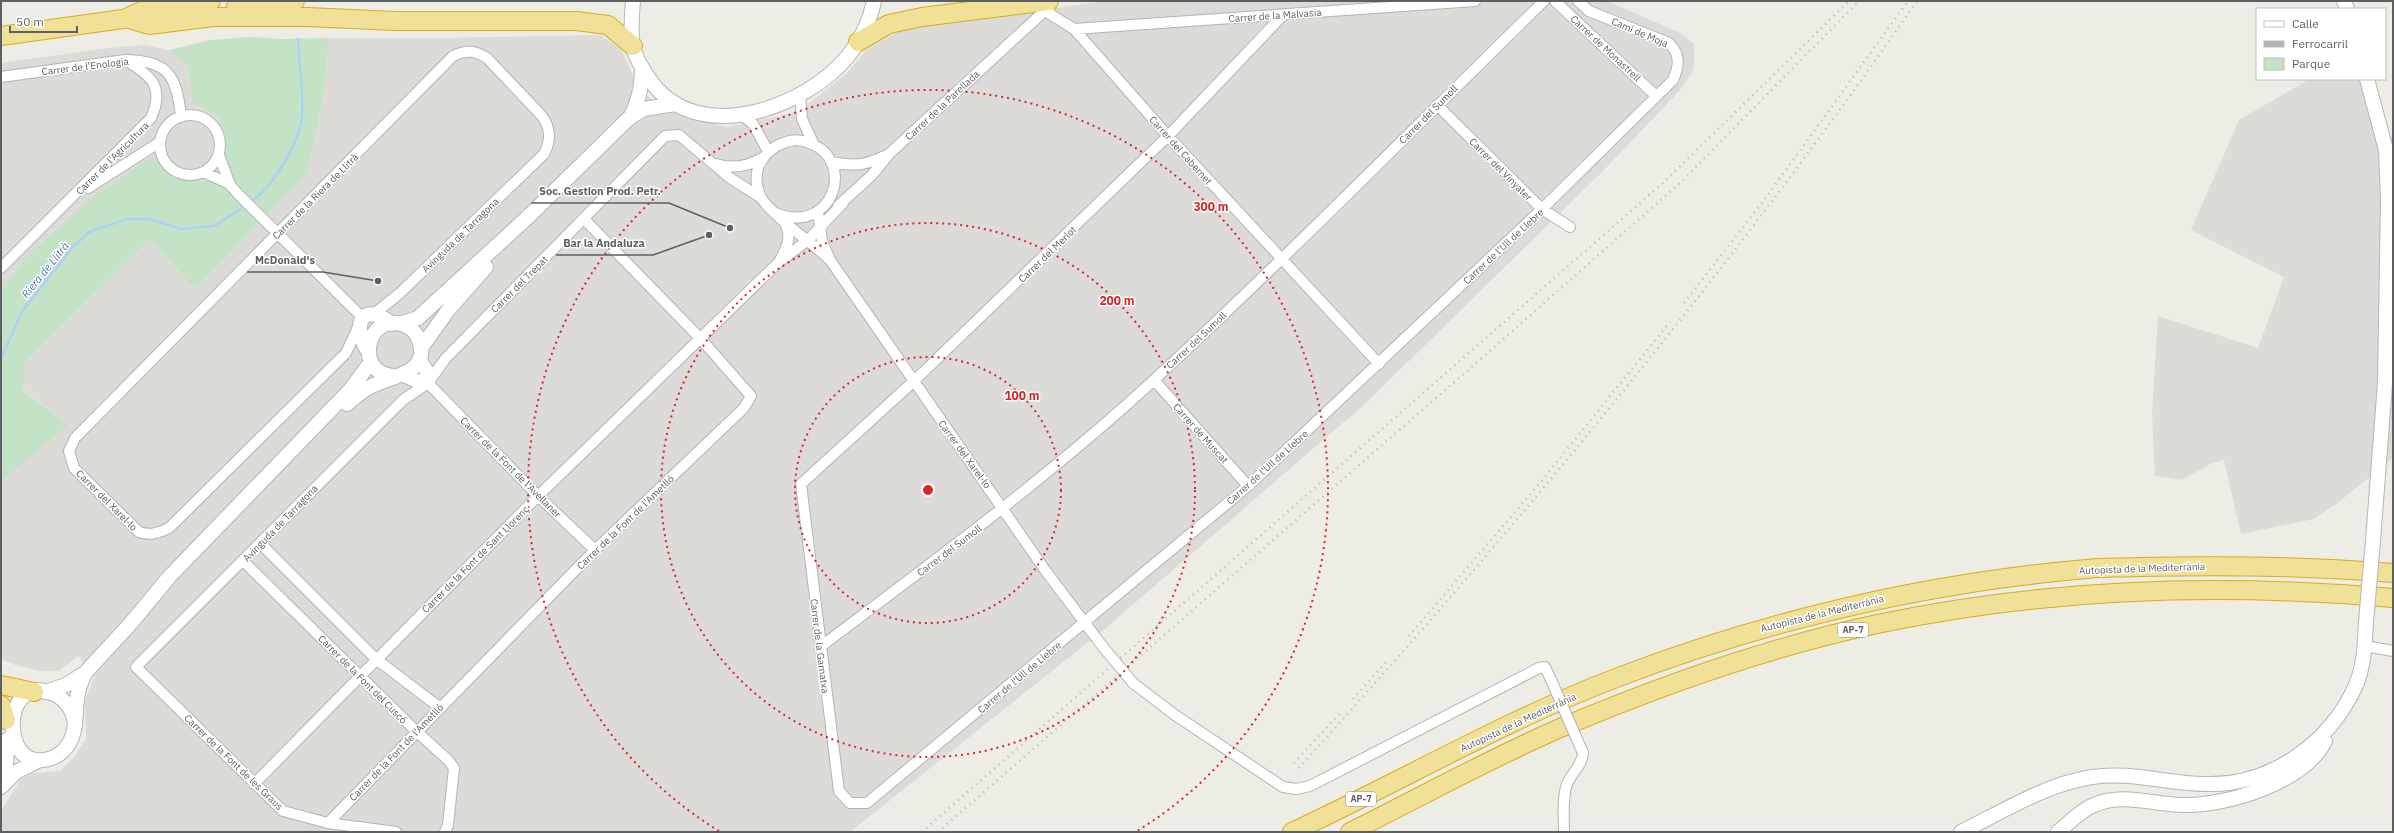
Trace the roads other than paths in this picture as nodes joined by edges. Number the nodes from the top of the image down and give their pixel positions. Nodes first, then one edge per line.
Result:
1 (211, 1) edge
2 (295, 1) edge
3 (633, 1) edge
4 (874, 1) edge
5 (1053, 1) edge
6 (1475, 1) edge
7 (1544, 1) edge
8 (1555, 1) edge
9 (1578, 1) edge
10 (1042, 5) edge
11 (1284, 14) junction
12 (126, 18) junction
13 (1074, 29) junction
14 (1, 36) edge
15 (858, 42) junction
16 (633, 46) junction
17 (125, 60) junction
18 (642, 66) junction
19 (1, 77) edge
20 (2366, 80) edge
21 (800, 95) junction
22 (1656, 96) junction
23 (675, 104) junction
24 (1437, 105) junction
25 (742, 115) junction
26 (181, 117) junction
27 (630, 118) junction
28 (1168, 136) junction
29 (160, 142) junction
30 (814, 145) junction
31 (544, 154) joint
32 (889, 154) junction
33 (219, 155) junction
34 (765, 155) junction
35 (831, 162) junction
36 (712, 163) junction
37 (203, 172) junction
38 (230, 184) junction
39 (760, 197) junction
40 (71, 199) junction
41 (843, 203) junction
42 (1542, 209) junction
43 (820, 210) junction
44 (775, 213) junction
45 (530, 215) junction
46 (584, 219) junction
47 (784, 220) junction
48 (1570, 227) dead end
49 (820, 228) junction
50 (278, 233) junction
51 (808, 240) junction
52 (830, 260) junction
53 (1281, 260) junction
54 (779, 262) junction
55 (1, 268) edge
56 (365, 320) junction
57 (396, 324) junction
58 (700, 338) junction
59 (420, 354) junction
60 (370, 357) junction
61 (1379, 364) junction
62 (400, 375) junction
63 (1154, 380) junction
64 (914, 381) junction
65 (428, 383) junction
66 (75, 438) joint
67 (292, 451) junction
68 (801, 484) joint
69 (1248, 486) junction
70 (538, 496) junction
71 (1004, 508) junction
72 (169, 528) joint
73 (260, 543) junction
74 (595, 550) junction
75 (243, 561) junction
76 (2393, 573) edge
77 (2393, 598) edge
78 (1083, 624) junction
79 (2365, 646) junction
80 (820, 647) junction
81 (2393, 651) edge
82 (376, 659) junction
83 (136, 667) joint
84 (85, 673) junction
85 (360, 676) junction
86 (1, 685) edge
87 (40, 692) junction
88 (439, 707) junction
89 (3, 712) edge
90 (2333, 725) junction
91 (75, 726) junction
92 (416, 731) junction
93 (8, 739) junction
94 (40, 760) junction
95 (1, 779) edge
96 (254, 784) junction
97 (1, 787) edge
98 (850, 803) joint
99 (328, 823) junction
100 (396, 832) edge
101 (444, 832) edge
102 (1292, 832) edge
103 (1350, 832) edge
104 (1564, 832) edge
105 (1962, 832) edge
106 (2058, 832) edge

1 - 12 highway
2 - 12 highway
3 - 16 street
4 - 15 street
5 - 10 street, Carrer de la Parellada
6 - 11 street, Carrer de la Malvasia
7 - 24 street, Carrer del Sumoll
8 - 22 street, Carrer de Monastrell
9 - 22 street, Camí de Moja
10 - 13 street, Carrer del Cabernet
10 - 15 highway
10 - 32 street, Carrer de la Parellada
11 - 13 street, Carrer de la Malvasia
11 - 28 street, Carrer del Merlot
12 - 14 highway
12 - 16 highway
13 - 28 street, Carrer del Cabernet
15 - 21 street
16 - 18 street
17 - 19 street, Carrer de l'Enologia
17 - 26 street, Carrer de l'Enologia
17 - 40 street, Carrer de l'Agricultura
18 - 23 street
18 - 27 street
20 - 79 street, bridge
21 - 25 street
21 - 30 street
22 - 42 street, Carrer de l'Ull de Llebre
23 - 25 street
23 - 27 street
24 - 42 street, Carrer del Vinyater
24 - 53 street, Carrer del Sumoll
25 - 34 street
26 - 29 street
26 - 33 street
27 - 45 street
28 - 53 street, Carrer del Cabernet
28 - 64 street, Carrer del Merlot
29 - 37 street
29 - 40 street, Carrer de l'Agricultura
30 - 34 street
30 - 35 street
31 - 50 street, Carrer de la Riera de Llitrà
31 - 56 street, Avinguda de Tarragona
32 - 35 street
32 - 41 street, Carrer de la Parellada
33 - 37 street
33 - 38 street
34 - 36 street
34 - 39 street
35 - 43 street
36 - 39 street
36 - 46 street, Carrer del Trepat
37 - 38 street
38 - 50 street
39 - 44 street
40 - 55 street, Carrer de l'Agricultura
41 - 43 street, Carrer de la Parellada
41 - 49 street, Carrer de la Parellada
42 - 48 street, Carrer del Vinyater
42 - 61 street, Carrer de l'Ull de Llebre
43 - 44 street
43 - 49 street
44 - 47 street
45 - 57 street
45 - 59 street
46 - 58 street, Carrer de la Font de l'Ametlló
46 - 65 street, Carrer del Trepat
47 - 51 street
47 - 54 street, Carrer de la Parellada
49 - 51 street, Carrer de la Parellada
49 - 52 street
50 - 56 street
50 - 66 street, Carrer de la Riera de Llitrà
51 - 52 street
51 - 54 street, Carrer de la Parellada
52 - 64 street, Carrer del Xarel·lo
53 - 61 street, Carrer del Cabernet
53 - 63 street, Carrer del Sumoll
54 - 58 street, Carrer de la Parellada
56 - 57 street
56 - 60 street
56 - 72 street, Avinguda de Tarragona
57 - 59 street
57 - 60 street
58 - 70 street, Carrer de la Font de Sant Llorenç
58 - 74 street, Carrer de la Font de l'Ametlló
59 - 62 street
59 - 65 street
60 - 62 street
60 - 67 street
61 - 69 street, Carrer de l'Ull de Llebre
62 - 65 street
62 - 67 street
63 - 69 street, Carrer de Muscat
63 - 71 street, Carrer del Sumoll
64 - 68 street, Carrer del Merlot
64 - 71 street, Carrer del Xarel·lo
65 - 70 street, Carrer de la Font de l'Avellaner
65 - 73 street, Avinguda de Tarragona
66 - 72 street, Carrer del Xarel·lo
67 - 84 street
68 - 80 street, Carrer de la Garnatxa
69 - 78 street, Carrer de l'Ull de Llebre
70 - 74 street, Carrer de la Font de l'Avellaner
70 - 82 street, Carrer de la Font de Sant Llorenç
71 - 78 street, Carrer del Xarel·lo
71 - 80 street, Carrer del Sumoll
73 - 75 street, Avinguda de Tarragona
73 - 82 street
74 - 88 street, Carrer de la Font de l'Ametlló
75 - 83 street, Avinguda de Tarragona
75 - 85 street, Carrer de la Font del Cuscó
76 - 102 highway, Autopista de la Mediterrània / AP-7
77 - 103 highway, AP-7
78 - 98 street, Carrer de l'Ull de Llebre
78 - 104 street, Carrer del Xarel·lo, bridge
79 - 81 street
79 - 90 street
80 - 98 street, Carrer de la Garnatxa
82 - 85 street, Carrer de la Font de Sant Llorenç
82 - 88 street
83 - 96 street, Carrer de la Font de les Graus
84 - 87 street
84 - 91 street
85 - 92 street, Carrer de la Font del Cuscó
85 - 96 street, Carrer de la Font de Sant Llorenç
86 - 87 highway
87 - 89 street
87 - 91 street
88 - 92 street, Carrer de la Font de l'Ametlló
89 - 93 street
90 - 105 street
90 - 106 street
91 - 94 street
92 - 99 street, Carrer de la Font de l'Ametlló
92 - 101 street, Carrer de la Font del Cuscó
93 - 94 street
93 - 95 street
94 - 97 street
96 - 99 street, Carrer de la Font de les Graus
99 - 100 street, Carrer de la Font de les Graus

